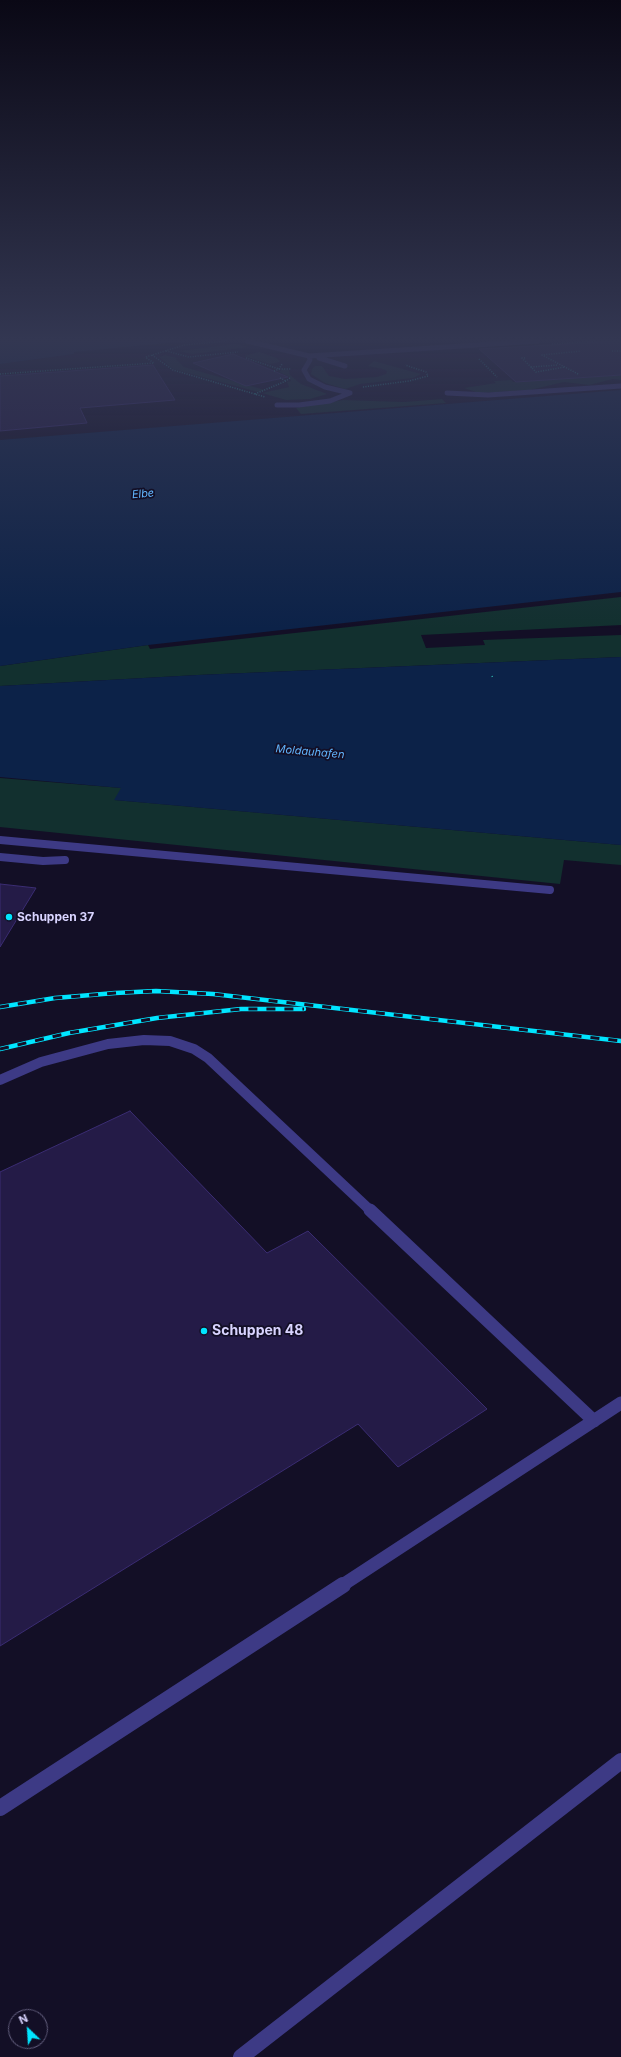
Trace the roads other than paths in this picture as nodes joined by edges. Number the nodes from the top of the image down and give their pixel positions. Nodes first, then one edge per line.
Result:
1 (0, 840) edge
2 (0, 857) edge
3 (65, 860) dead end
4 (550, 890) dead end
5 (0, 1080) edge
6 (621, 1403) edge
7 (594, 1421) junction
8 (621, 1761) edge
9 (0, 1808) edge
10 (241, 2057) edge

1 - 4 street
2 - 3 street
5 - 7 street
6 - 7 street
7 - 9 street
8 - 10 street

